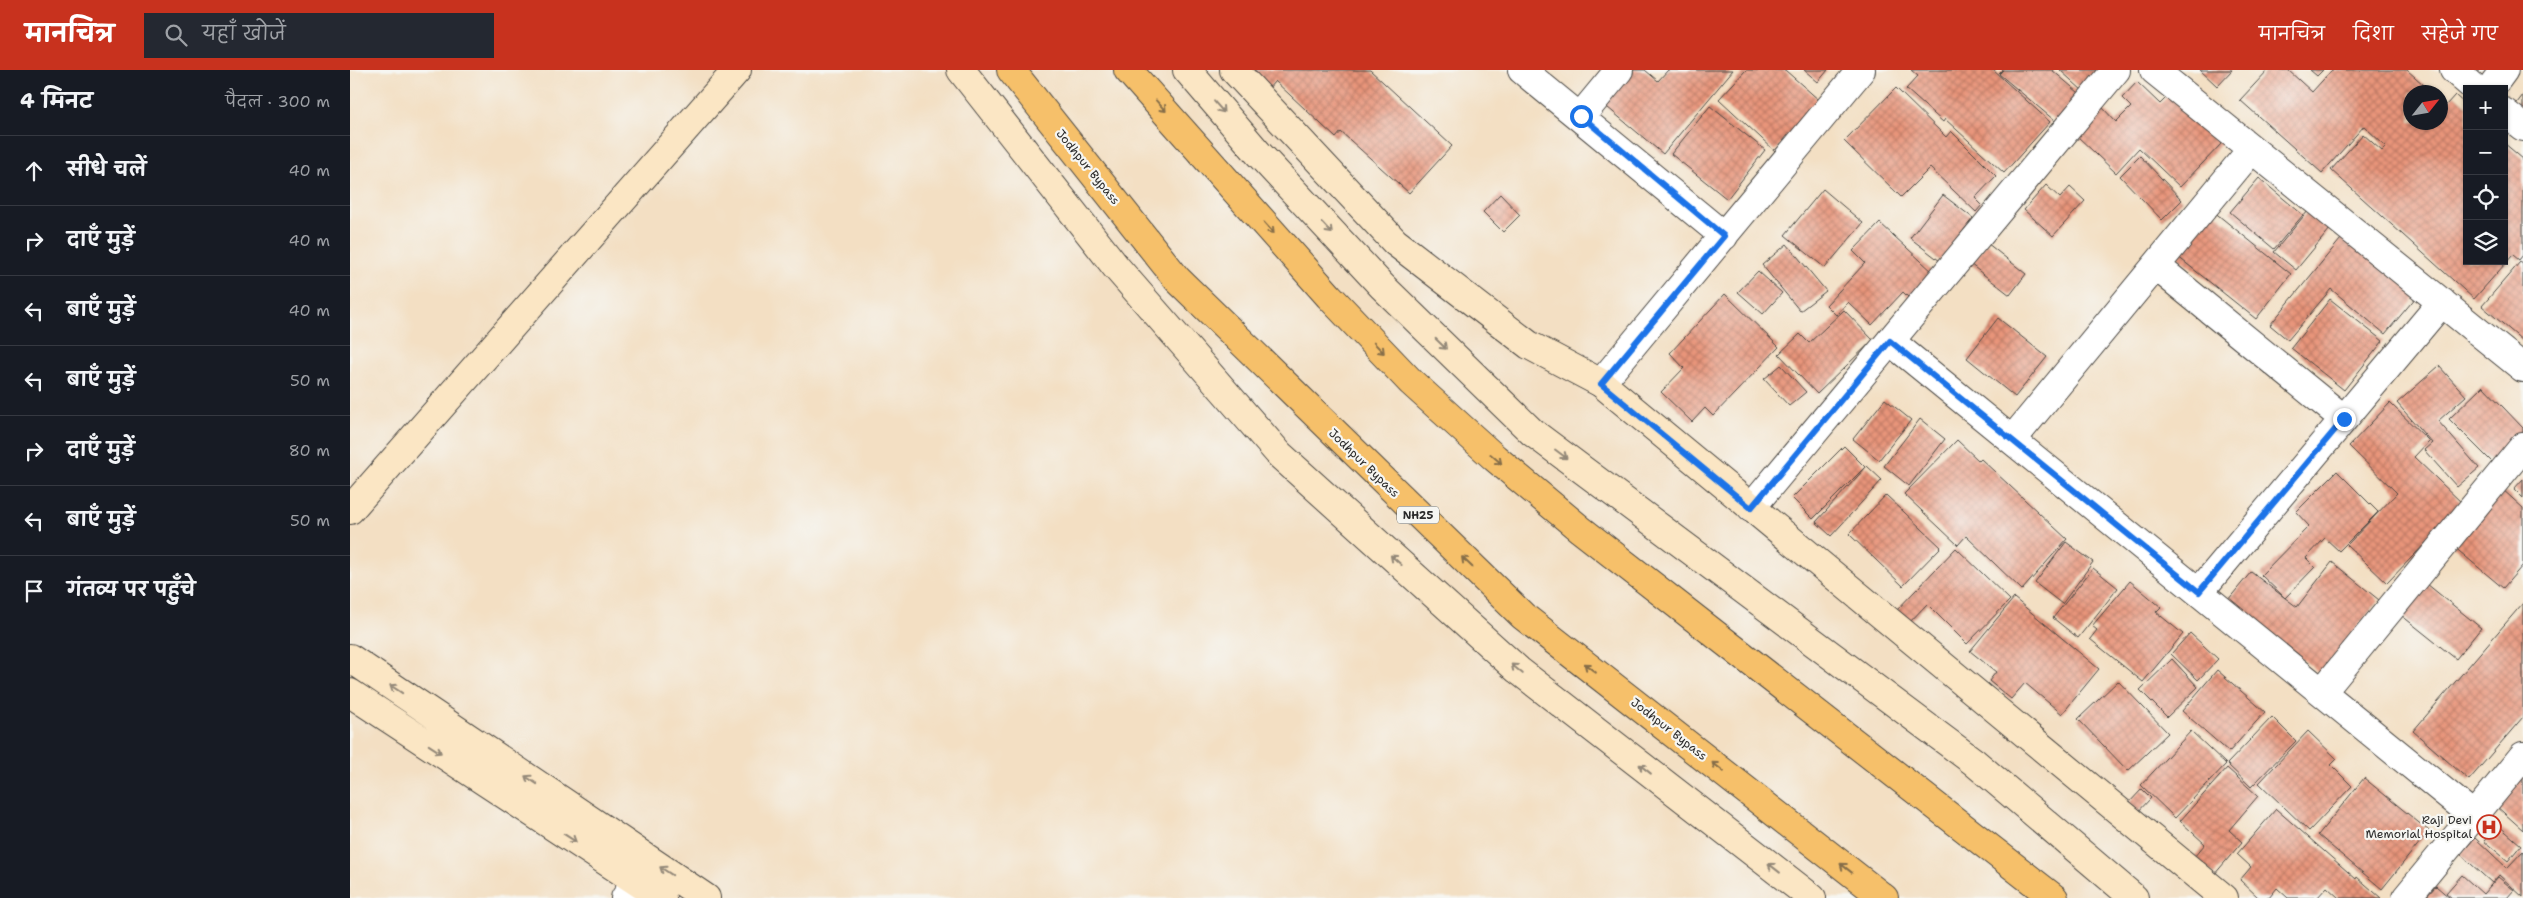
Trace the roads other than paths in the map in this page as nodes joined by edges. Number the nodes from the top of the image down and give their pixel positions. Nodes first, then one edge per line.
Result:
1 (736, 70) edge
2 (961, 70) edge
3 (1011, 70) edge
4 (1128, 70) edge
5 (1187, 70) edge
6 (1234, 70) edge
7 (1522, 70) edge
8 (1619, 70) edge
9 (1860, 70) edge
10 (2116, 70) edge
11 (2154, 70) edge
12 (2454, 70) edge
13 (2504, 70) edge
14 (2471, 85) edge
15 (2493, 85) edge
16 (2508, 115) edge
17 (1581, 116) junction
18 (2523, 127) edge
19 (2252, 149) junction
20 (1724, 236) junction
21 (2156, 266) junction
22 (2442, 302) junction
23 (1890, 341) junction
24 (2523, 368) edge
25 (1601, 384) junction
26 (2344, 419) junction
27 (2012, 440) junction
28 (2523, 447) edge
29 (1751, 508) junction
30 (350, 510) edge
31 (2199, 592) junction
32 (350, 658) edge
33 (2322, 692) junction
34 (350, 693) edge
35 (2523, 756) edge
36 (2474, 816) junction
37 (631, 890) edge
38 (662, 898) edge
39 (706, 898) edge
40 (1812, 898) edge
41 (1884, 898) edge
42 (2054, 898) edge
43 (2134, 898) edge
44 (2224, 898) edge
45 (2406, 898) edge

1 - 30 street
40 -> 2 street
41 -> 3 highway, Jodhpur Bypass / NH25
4 -> 42 highway
5 -> 43 street
6 - 25 street
7 - 17 street
8 - 17 street
9 - 20 street
10 - 23 street
11 - 19 street
12 - 14 street
13 - 15 street
16 - 18 street
17 - 20 street
19 - 21 street
19 - 22 street
20 - 25 street
21 - 26 street
21 - 27 street
22 - 24 street
22 - 26 street
23 - 27 street
23 - 29 street
25 - 29 street
26 - 31 street
27 - 31 street
28 - 33 street
29 - 44 street
31 - 33 street
39 -> 32 street
33 - 36 street
34 -> 37 street
35 - 36 street
36 - 45 street
37 - 38 street

